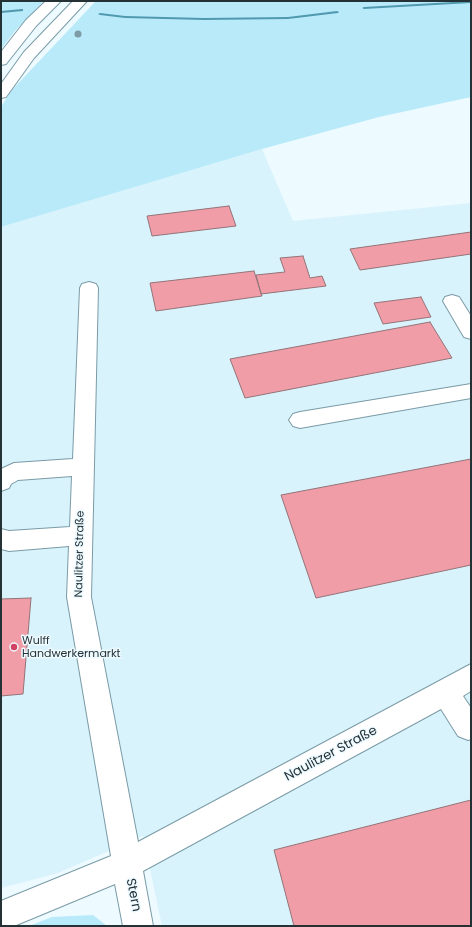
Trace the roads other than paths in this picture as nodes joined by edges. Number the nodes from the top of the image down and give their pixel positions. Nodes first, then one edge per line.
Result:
1 (54, 1) edge
2 (80, 1) edge
3 (1, 62) edge
4 (1, 94) edge
5 (89, 288) dead end
6 (452, 301) dead end
7 (471, 332) edge
8 (471, 391) edge
9 (300, 420) dead end
10 (82, 467) junction
11 (1, 482) edge
12 (80, 536) junction
13 (1, 539) edge
14 (471, 676) edge
15 (445, 693) junction
16 (471, 726) edge
17 (127, 864) junction
18 (1, 916) edge
19 (138, 926) edge

1 - 3 street
2 - 4 street
5 - 10 street, Naulitzer Straße
6 - 7 street
8 - 9 street
10 - 11 street
10 - 12 street, Naulitzer Straße
12 - 13 street
12 - 17 street, Naulitzer Straße
14 - 15 street, Naulitzer Straße
15 - 16 street
15 - 17 street, Naulitzer Straße
17 - 18 street, Naulitzer Straße
17 - 19 street, Stern

